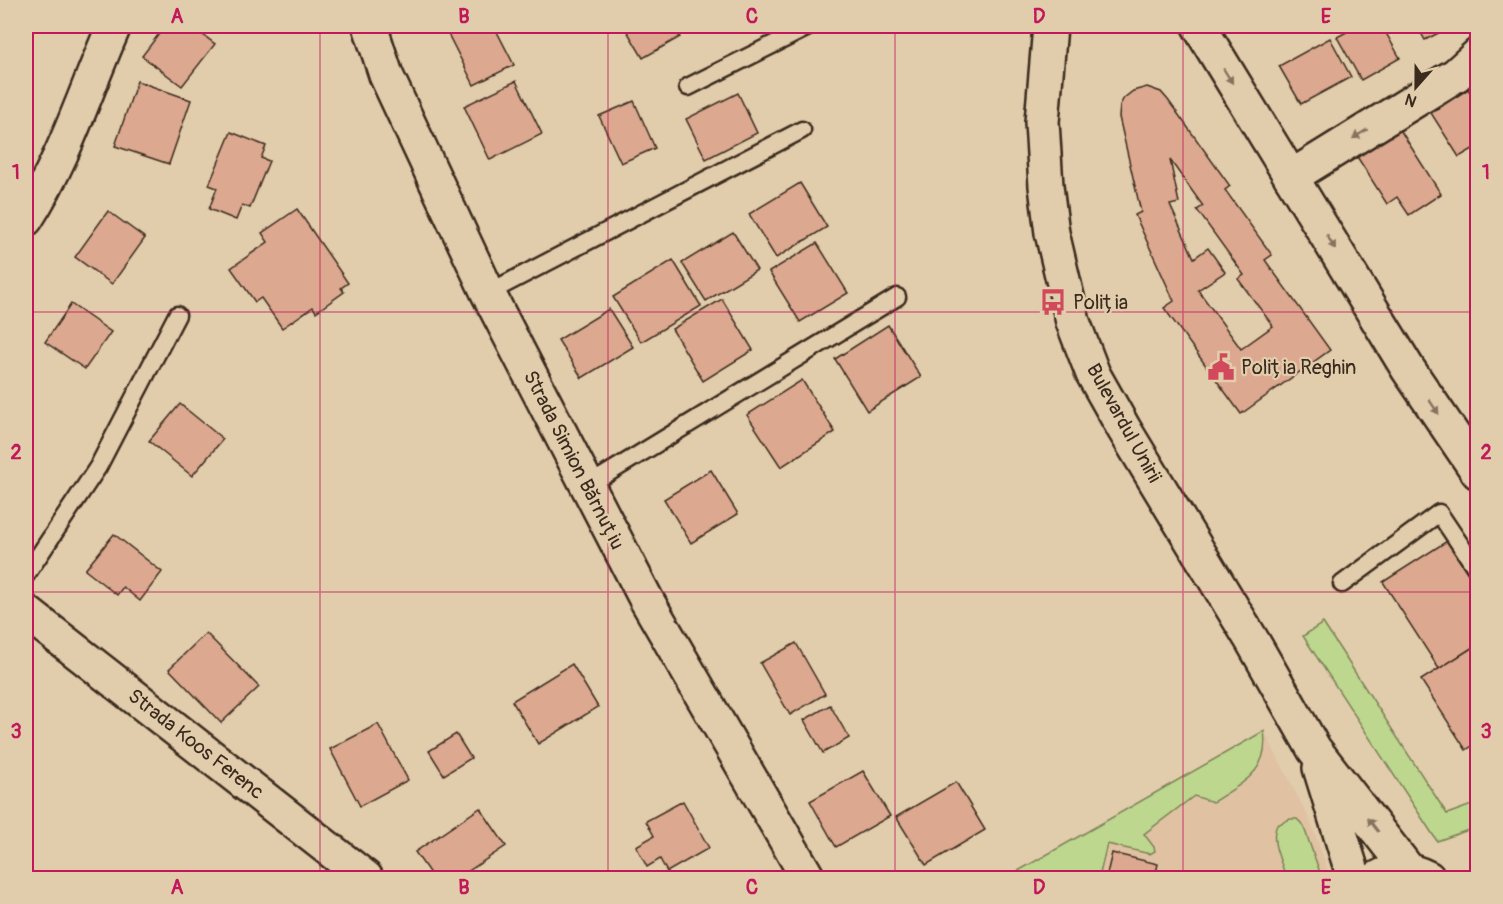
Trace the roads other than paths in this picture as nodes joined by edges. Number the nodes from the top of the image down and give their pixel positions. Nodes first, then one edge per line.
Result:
1 (114, 26) edge
2 (370, 26) edge
3 (810, 26) edge
4 (1050, 26) edge
5 (1199, 26) edge
6 (1478, 55) edge
7 (688, 87) dead end
8 (802, 130) dead end
9 (1291, 177) junction
10 (26, 219) edge
11 (488, 293) junction
12 (897, 297) dead end
13 (177, 315) dead end
14 (1478, 472) edge
15 (587, 486) junction
16 (1478, 570) edge
17 (26, 575) edge
18 (1342, 584) dead end
19 (26, 612) edge
20 (1314, 749) junction
21 (1418, 875) edge
22 (366, 879) edge
23 (808, 879) edge
24 (1354, 879) edge
25 (1378, 879) edge

1 - 10 main road
2 - 11 main road, Strada Simion Bărnuțiu
3 - 7 lane
4 - 20 main road, Bulevardul Unirii
5 -> 9 main road
6 -> 9 main road
8 - 11 lane
9 -> 14 main road
11 - 15 main road, Strada Simion Bărnuțiu
12 - 15 lane
13 - 17 lane
15 - 23 main road, Strada Simion Bărnuțiu
16 - 18 lane
19 - 22 main road, Strada Koos Ferenc
21 -> 20 main road, Bulevardul Unirii
20 - 24 main road, Bulevardul Unirii
21 - 25 main road

